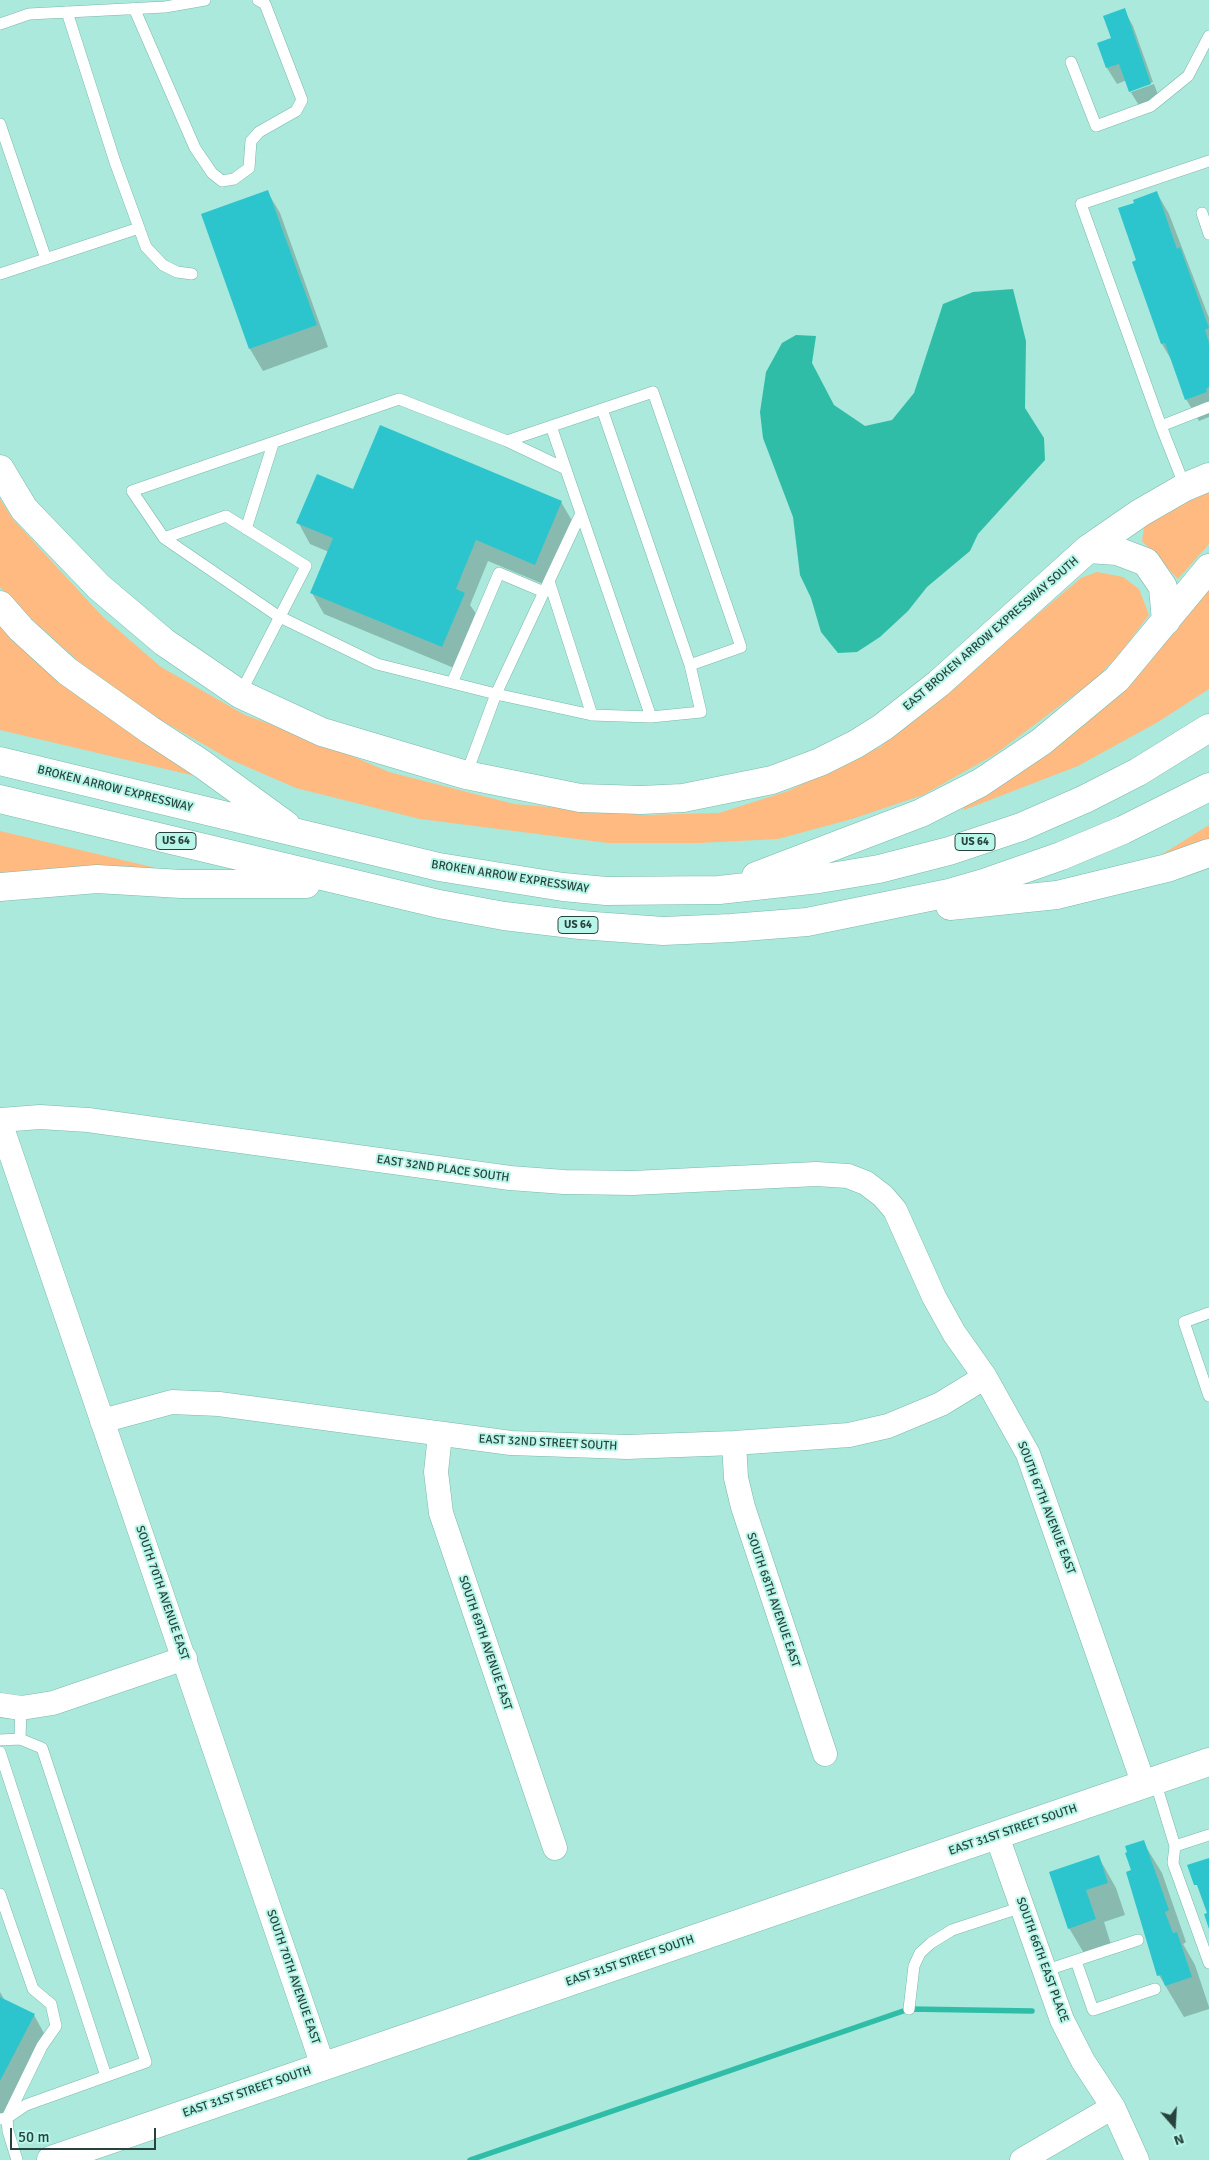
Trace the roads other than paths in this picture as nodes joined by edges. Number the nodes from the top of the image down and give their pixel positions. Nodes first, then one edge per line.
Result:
1 (258, 0) edge
2 (201, 1) edge
3 (134, 8) junction
4 (67, 12) junction
5 (0, 24) edge
6 (1209, 36) edge
7 (1071, 62) dead end
8 (0, 124) edge
9 (1209, 160) edge
10 (1202, 213) dead end
11 (139, 228) junction
12 (1209, 234) edge
13 (46, 259) junction
14 (0, 274) edge
15 (192, 274) dead end
16 (1209, 407) edge
17 (602, 409) junction
18 (551, 426) junction
19 (1161, 426) junction
20 (507, 441) junction
21 (272, 444) junction
22 (0, 469) edge
23 (566, 469) junction
24 (1197, 482) edge
25 (581, 513) junction
26 (246, 529) junction
27 (164, 538) junction
28 (1088, 548) junction
29 (1209, 568) edge
30 (546, 586) junction
31 (0, 605) edge
32 (278, 616) junction
33 (1166, 621) junction
34 (690, 665) junction
35 (452, 683) junction
36 (240, 694) junction
37 (496, 694) junction
38 (592, 715) junction
39 (651, 717) junction
40 (1209, 728) edge
41 (0, 761) edge
42 (466, 775) junction
43 (1209, 787) edge
44 (0, 799) edge
45 (297, 833) junction
46 (1209, 853) edge
47 (352, 884) junction
48 (0, 886) edge
49 (719, 890) junction
50 (807, 922) junction
51 (0, 1121) edge
52 (883, 1196) joint
53 (1209, 1313) edge
54 (985, 1377) junction
55 (1209, 1396) edge
56 (102, 1421) junction
57 (440, 1435) junction
58 (734, 1443) junction
59 (185, 1658) junction
60 (10, 1706) edge
61 (20, 1739) junction
62 (0, 1740) edge
63 (0, 1752) edge
64 (825, 1754) dead end
65 (1209, 1762) edge
66 (1150, 1783) junction
67 (1209, 1835) edge
68 (997, 1836) junction
69 (1175, 1846) junction
70 (555, 1848) dead end
71 (0, 1894) edge
72 (1022, 1907) junction
73 (1138, 1940) dead end
74 (1076, 1961) junction
75 (1209, 1963) edge
76 (1044, 1971) junction
77 (1155, 1990) dead end
78 (908, 2009) dead end
79 (323, 2066) junction
80 (106, 2076) junction
81 (1113, 2107) junction
82 (4, 2118) edge
83 (17, 2160) edge
84 (52, 2160) edge
85 (1022, 2160) edge
86 (1137, 2160) edge

1 - 3 lane
2 - 3 lane
3 - 4 lane
4 - 5 lane
4 - 11 lane
6 - 7 lane
8 - 13 lane
9 - 19 lane
10 - 12 lane
11 - 13 lane
11 - 15 lane
13 - 14 lane
16 - 19 lane
17 - 18 lane
17 - 34 lane
17 - 34 lane
18 - 20 lane
18 - 23 lane
19 - 24 lane
20 - 21 lane
20 - 23 lane
21 - 26 lane
21 - 27 lane
22 - 36 main road, EAST BROKEN ARROW EXPRESSWAY SOUTH
23 - 25 lane
24 - 28 main road
25 - 30 lane
25 - 39 lane
26 - 27 lane
26 - 32 lane
27 - 32 lane
28 - 33 main road
28 - 42 main road, EAST BROKEN ARROW EXPRESSWAY SOUTH
29 - 33 main road
30 - 35 lane
30 - 37 lane
30 - 38 lane
31 - 45 main road
32 - 35 lane
32 - 36 lane
33 - 49 main road
34 - 39 lane
35 - 37 lane
36 - 42 main road, EAST BROKEN ARROW EXPRESSWAY SOUTH
37 - 38 lane
37 - 42 lane
38 - 39 lane
40 - 49 main road, BROKEN ARROW EXPRESSWAY / US 64
41 - 45 main road, BROKEN ARROW EXPRESSWAY / US 64
43 - 50 main road, US 64
44 - 47 main road, US 64
45 - 49 main road, BROKEN ARROW EXPRESSWAY / US 64
46 - 50 main road
47 - 48 main road
47 - 50 main road, US 64
51 - 52 street, EAST 32ND PLACE SOUTH
51 - 56 street, SOUTH 70TH AVENUE EAST
52 - 54 street, SOUTH 67TH AVENUE EAST
53 - 55 lane
54 - 58 street, EAST 32ND STREET SOUTH
54 - 66 street, SOUTH 67TH AVENUE EAST
56 - 57 street, EAST 32ND STREET SOUTH
56 - 59 street, SOUTH 70TH AVENUE EAST
57 - 58 street, EAST 32ND STREET SOUTH
57 - 70 street, SOUTH 69TH AVENUE EAST
58 - 64 street, SOUTH 68TH AVENUE EAST
59 - 60 street
59 - 79 street, SOUTH 70TH AVENUE EAST
60 - 61 lane
61 - 62 lane
61 - 80 lane
63 - 80 lane
65 - 66 main road, EAST 31ST STREET SOUTH
66 - 68 main road, EAST 31ST STREET SOUTH
66 - 69 lane
67 - 69 lane
68 - 72 street, SOUTH 66TH EAST PLACE
68 - 79 main road, EAST 31ST STREET SOUTH
69 - 75 lane
71 - 82 lane
72 - 76 street, SOUTH 66TH EAST PLACE
72 - 78 lane
73 - 74 lane
74 - 76 lane
74 - 77 lane
76 - 81 street, SOUTH 66TH EAST PLACE
79 - 84 main road, EAST 31ST STREET SOUTH
80 - 82 lane
81 - 85 street
81 - 86 street, SOUTH 66TH EAST PLACE
82 - 83 lane

